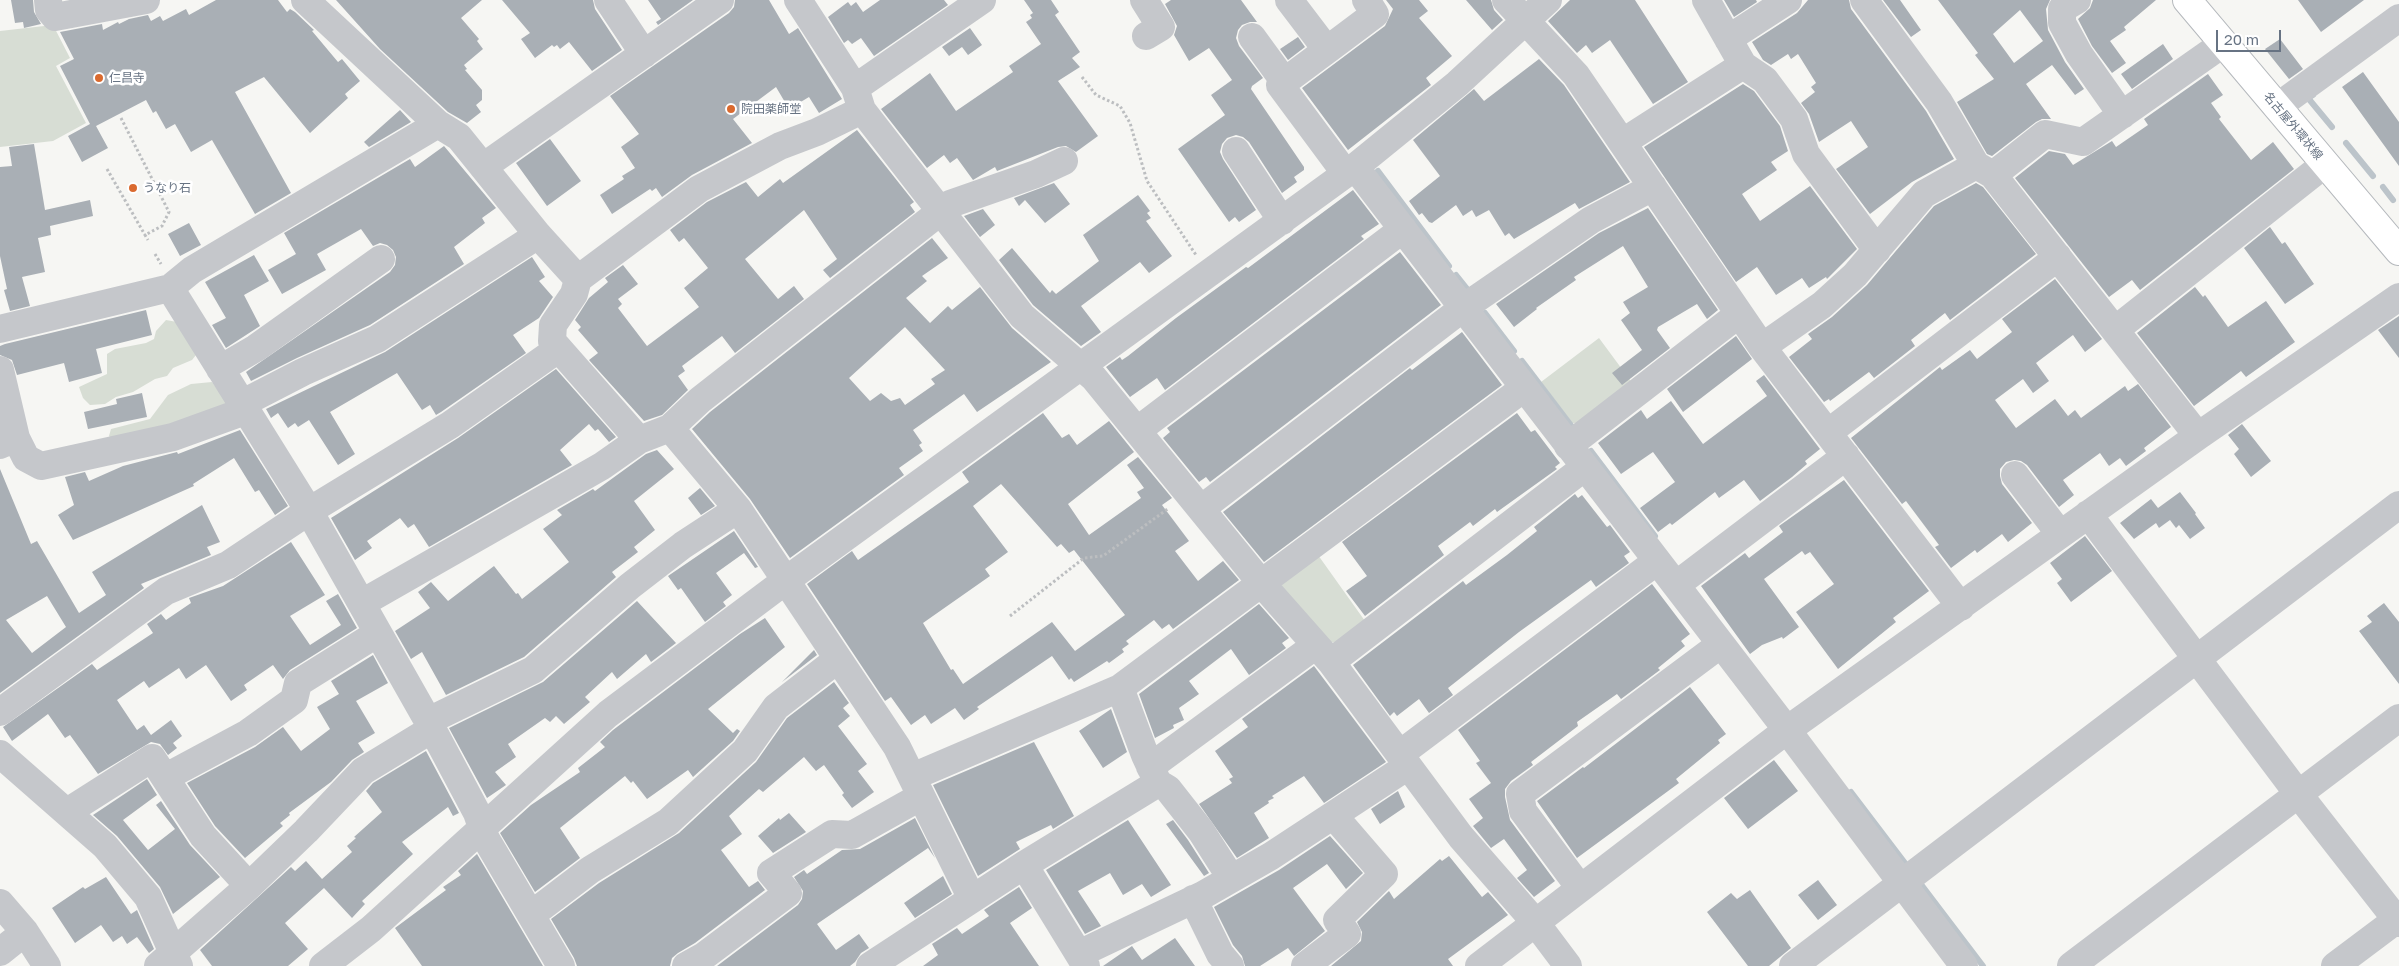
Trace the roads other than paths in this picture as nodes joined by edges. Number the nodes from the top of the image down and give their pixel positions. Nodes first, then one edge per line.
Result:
1 (48, 0) edge
2 (146, 0) edge
3 (304, 0) edge
4 (608, 0) edge
5 (720, 0) edge
6 (798, 0) edge
7 (982, 0) edge
8 (1144, 0) edge
9 (1289, 0) edge
10 (1366, 0) edge
11 (1506, 0) edge
12 (1548, 0) edge
13 (1706, 0) edge
14 (1788, 0) edge
15 (1864, 0) edge
16 (2077, 0) edge
17 (2188, 0) edge
18 (2399, 18) edge
19 (1524, 21) junction
20 (1146, 36) dead end
21 (1252, 37) dead end
22 (1728, 39) junction
23 (2224, 43) junction
24 (1327, 50) junction
25 (644, 54) junction
26 (1743, 65) junction
27 (1284, 82) junction
28 (858, 99) junction
29 (2277, 107) junction
30 (2122, 115) junction
31 (438, 124) junction
32 (1623, 142) junction
33 (1236, 151) dead end
34 (1064, 162) dead end
35 (2325, 164) junction
36 (482, 167) junction
37 (1985, 170) junction
38 (1351, 171) junction
39 (1653, 187) junction
40 (942, 210) junction
41 (1282, 221) junction
42 (1403, 229) junction
43 (538, 235) junction
44 (1876, 250) junction
45 (2399, 252) edge
46 (2058, 257) junction
47 (380, 259) dead end
48 (578, 279) junction
49 (170, 288) junction
50 (2399, 297) edge
51 (1463, 308) junction
52 (1739, 314) junction
53 (0, 329) edge
54 (2115, 330) junction
55 (1762, 347) junction
56 (558, 349) junction
57 (1082, 366) junction
58 (220, 369) junction
59 (0, 370) edge
60 (1524, 388) junction
61 (243, 407) junction
62 (670, 428) junction
63 (1138, 430) junction
64 (1829, 432) junction
65 (2198, 436) junction
66 (639, 440) junction
67 (8, 441) edge
68 (1568, 446) junction
69 (1846, 456) junction
70 (1585, 467) junction
71 (2015, 475) dead end
72 (1196, 500) junction
73 (2399, 505) edge
74 (738, 510) junction
75 (309, 511) junction
76 (2088, 514) junction
77 (2060, 534) junction
78 (1657, 561) junction
79 (785, 581) junction
80 (1262, 584) junction
81 (1676, 585) junction
82 (362, 604) junction
83 (1961, 607) junction
84 (378, 633) junction
85 (1721, 644) junction
86 (1324, 653) junction
87 (838, 658) junction
88 (2195, 658) junction
89 (1120, 688) junction
90 (0, 712) edge
91 (2399, 718) edge
92 (430, 725) junction
93 (1787, 730) junction
94 (0, 754) edge
95 (1404, 760) junction
96 (1154, 775) junction
97 (166, 777) junction
98 (916, 787) junction
99 (2298, 795) junction
100 (67, 812) junction
101 (1334, 816) junction
102 (482, 827) junction
103 (1024, 865) junction
104 (1231, 878) junction
105 (1902, 883) junction
106 (249, 886) junction
107 (1580, 888) junction
108 (972, 899) junction
109 (1193, 899) junction
110 (0, 903) edge
111 (531, 915) junction
112 (2398, 920) edge
113 (1536, 922) junction
114 (25, 932) junction
115 (0, 952) edge
116 (1083, 960) edge
117 (170, 962) edge
118 (47, 966) edge
119 (323, 966) edge
120 (561, 966) edge
121 (686, 966) edge
122 (870, 966) edge
123 (1230, 966) edge
124 (1305, 966) edge
125 (1479, 966) edge
126 (1568, 966) edge
127 (1793, 966) edge
128 (1964, 966) edge
129 (2071, 966) edge
130 (2335, 966) edge

1 - 2 street
3 - 31 street
4 - 25 street
5 - 25 street
6 - 28 street
7 - 28 street
8 - 20 street
9 - 24 street
10 - 24 street
11 - 19 street
12 - 19 street
13 - 22 street
14 - 22 street
15 - 37 street
16 - 30 street
17 - 23 main road, 名古屋外環状線
18 - 29 street
19 - 32 street
19 - 38 street
21 - 27 street
22 - 26 street
23 - 29 main road, 名古屋外環状線
23 - 30 street
24 - 27 street
25 - 36 street
26 - 32 street
26 - 44 street
27 - 38 street
28 - 40 street
28 - 48 street
29 - 35 main road, 名古屋外環状線
30 - 37 street
31 - 36 street
31 - 49 street
32 - 39 street
33 - 41 street
34 - 40 street
35 - 45 main road, 名古屋外環状線
35 - 54 street
36 - 43 street
37 - 44 street
37 - 46 street
38 - 41 street
38 - 42 street
39 - 51 street
39 - 52 street
40 - 57 street
40 - 62 street
41 - 57 street
42 - 51 street
42 - 63 street
43 - 48 street
43 - 61 street
44 - 55 street
46 - 54 street
46 - 64 street
47 - 58 street
48 - 56 street
49 - 53 street
49 - 58 street
50 - 65 street
51 - 60 street
51 - 72 street
52 - 55 street
52 - 68 street
54 - 65 street
55 - 64 street
56 - 66 street
56 - 75 street
57 - 63 street
57 - 79 street
58 - 61 street
59 - 67 street
60 - 68 street
60 - 80 street
61 - 67 street
61 - 75 street
62 - 66 street
62 - 74 street
63 - 72 street
64 - 69 street
65 - 76 street
66 - 82 street
68 - 70 street
69 - 81 street
69 - 83 street
70 - 78 street
70 - 86 street
71 - 77 street
72 - 80 street
73 - 88 street
74 - 79 street
74 - 92 street
75 - 82 street
75 - 90 street
76 - 77 street
76 - 88 street
77 - 83 street
78 - 81 street
78 - 95 street
79 - 87 street
79 - 102 street
80 - 86 street
80 - 89 street
81 - 85 street
82 - 84 street
83 - 93 street
84 - 92 street
84 - 97 street
85 - 93 street
85 - 107 street
86 - 95 street
86 - 96 street
87 - 98 street
87 - 111 street
88 - 99 street
88 - 105 street
89 - 96 street
89 - 98 street
91 - 99 street
92 - 102 street
92 - 106 street
93 - 105 street
93 - 107 street
94 - 100 street
95 - 101 street
95 - 113 street
96 - 103 street
96 - 104 street
97 - 100 street
97 - 106 street
98 - 108 street
98 - 121 street
99 - 112 street
99 - 129 street
100 - 117 street
101 - 104 street
101 - 124 street
102 - 111 street
102 - 119 street
103 - 108 street
103 - 116 street
104 - 109 street
105 - 127 street
105 - 128 street
106 - 117 street
107 - 113 street
108 - 122 street
109 - 116 street
109 - 123 street
110 - 114 street
111 - 120 street
112 - 130 street
113 - 125 street
113 - 126 street
114 - 115 street
114 - 118 street

